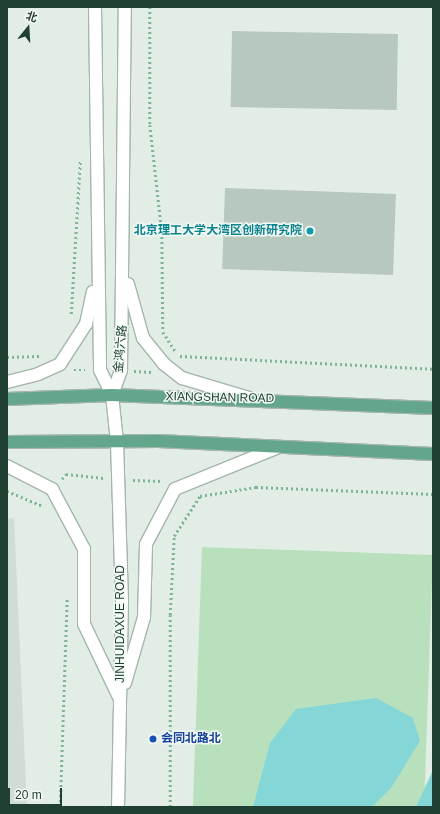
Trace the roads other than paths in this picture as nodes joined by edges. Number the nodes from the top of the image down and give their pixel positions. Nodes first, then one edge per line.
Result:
1 (95, 7) edge
2 (125, 7) edge
3 (98, 271) junction
4 (124, 271) junction
5 (7, 382) edge
6 (112, 395) junction
7 (249, 398) junction
8 (7, 399) edge
9 (433, 408) edge
10 (7, 442) edge
11 (117, 442) junction
12 (279, 447) junction
13 (433, 454) edge
14 (7, 466) edge
15 (120, 700) junction
16 (118, 807) edge

1 - 3 street, 金鸿六路
2 - 4 street, 金鸿六路
3 - 5 street
3 - 6 street, 金鸿六路
4 - 6 street, 金鸿六路
4 - 7 street
6 - 7 main road, XIANGSHAN ROAD
6 - 8 main road, XIANGSHAN ROAD
6 - 11 street, JINHUIDAXUE ROAD
7 - 9 main road, XIANGSHAN ROAD
10 - 11 main road
11 - 12 main road
11 - 15 street, JINHUIDAXUE ROAD
12 - 13 main road
12 - 15 street
14 - 15 street
15 - 16 street, JINHUIDAXUE ROAD

